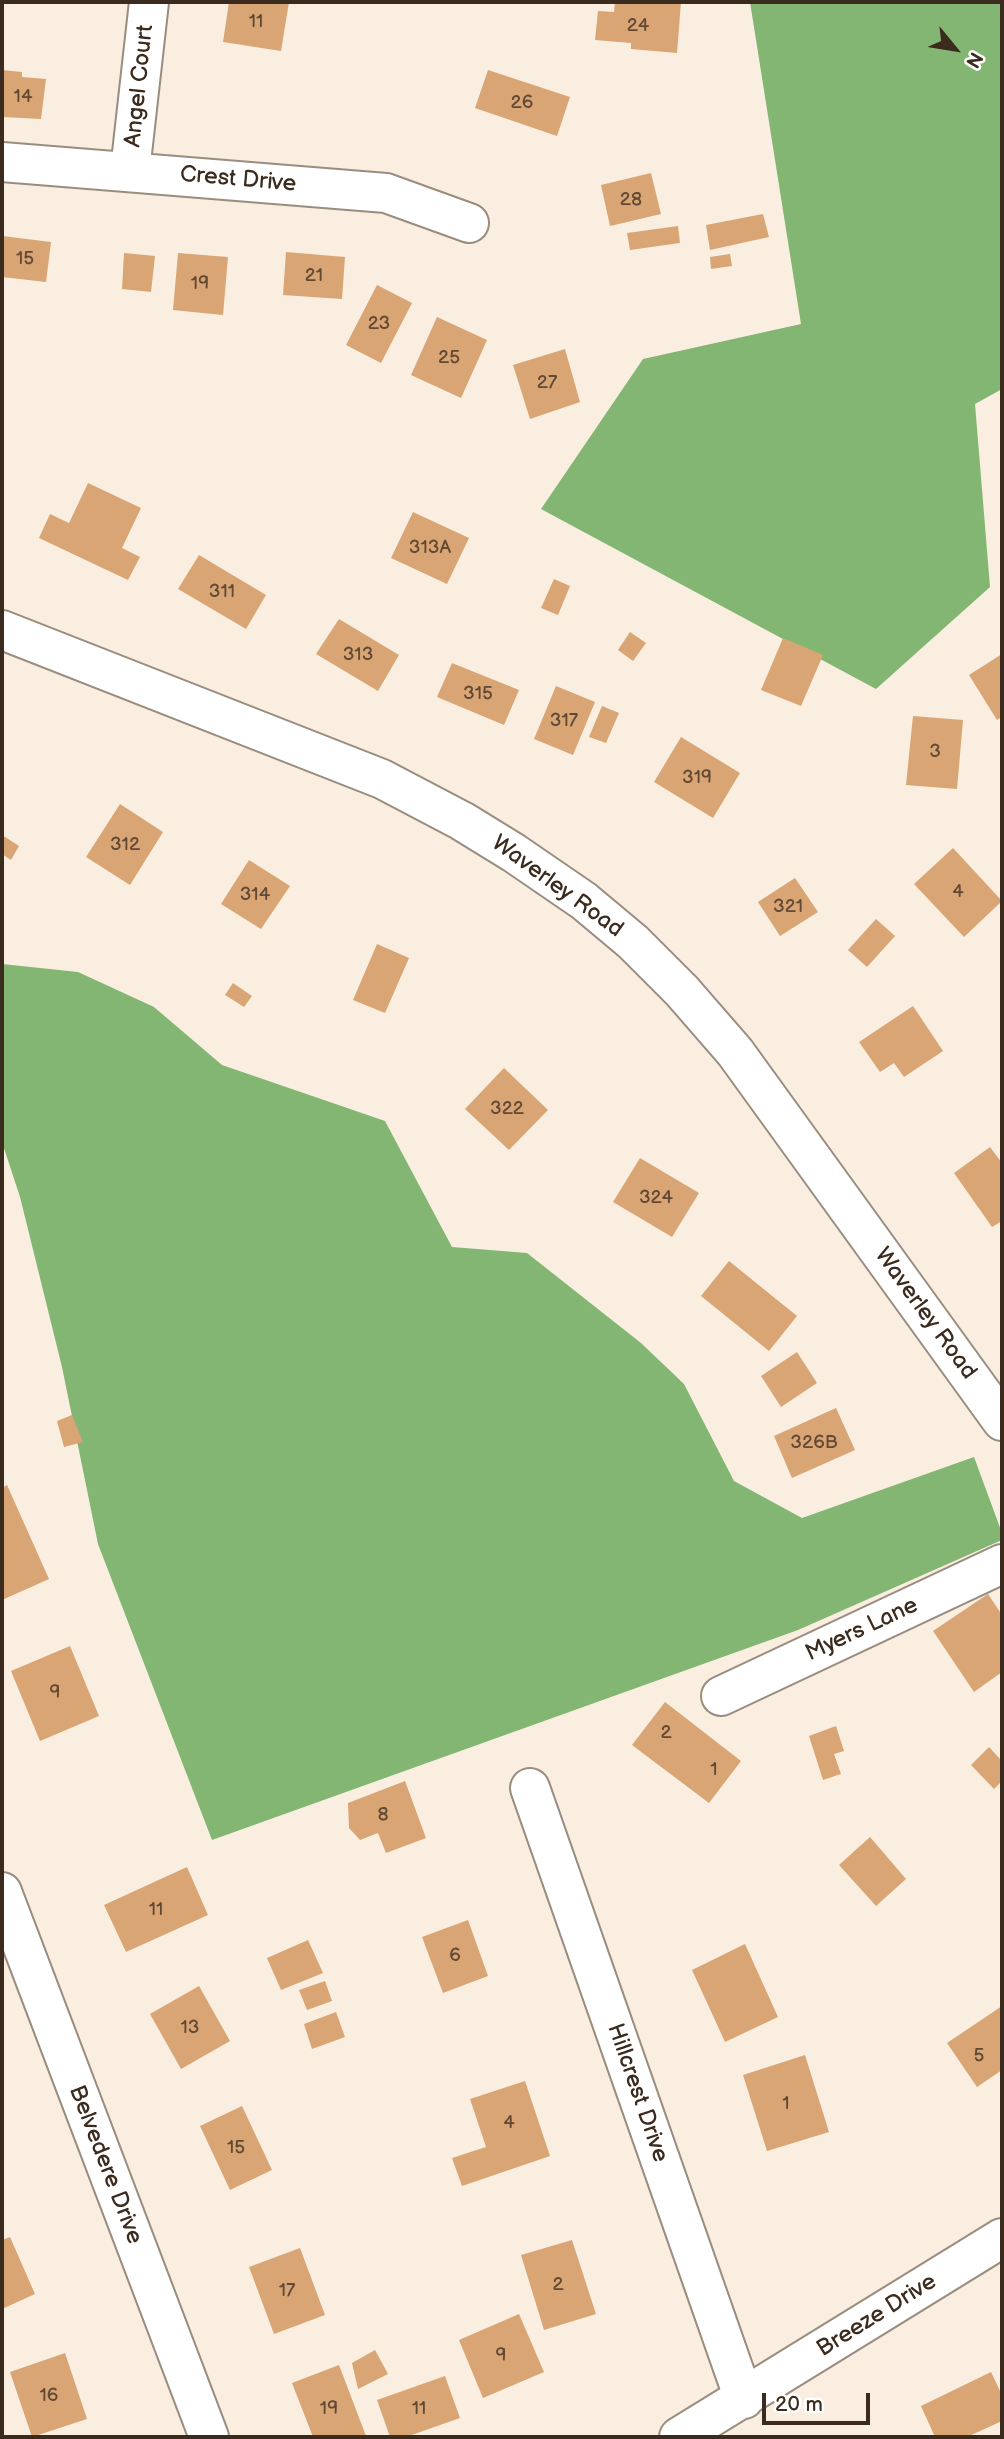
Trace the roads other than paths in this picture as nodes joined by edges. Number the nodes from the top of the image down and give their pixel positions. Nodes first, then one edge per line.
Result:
1 (149, 2) edge
2 (2, 162) edge
3 (130, 171) junction
4 (468, 223) dead end
5 (2, 630) edge
6 (1002, 1421) edge
7 (1002, 1564) edge
8 (721, 1696) dead end
9 (530, 1788) dead end
10 (2, 1892) edge
11 (1002, 2238) edge
12 (744, 2399) junction
13 (209, 2437) edge
14 (679, 2437) edge

1 - 3 street, Angel Court
2 - 3 street, Crest Drive
3 - 4 street, Crest Drive
5 - 6 street, Waverley Road
7 - 8 street, Myers Lane
9 - 12 street, Hillcrest Drive
10 - 13 street, Belvedere Drive
11 - 12 street, Breeze Drive
12 - 14 street, Breeze Drive

